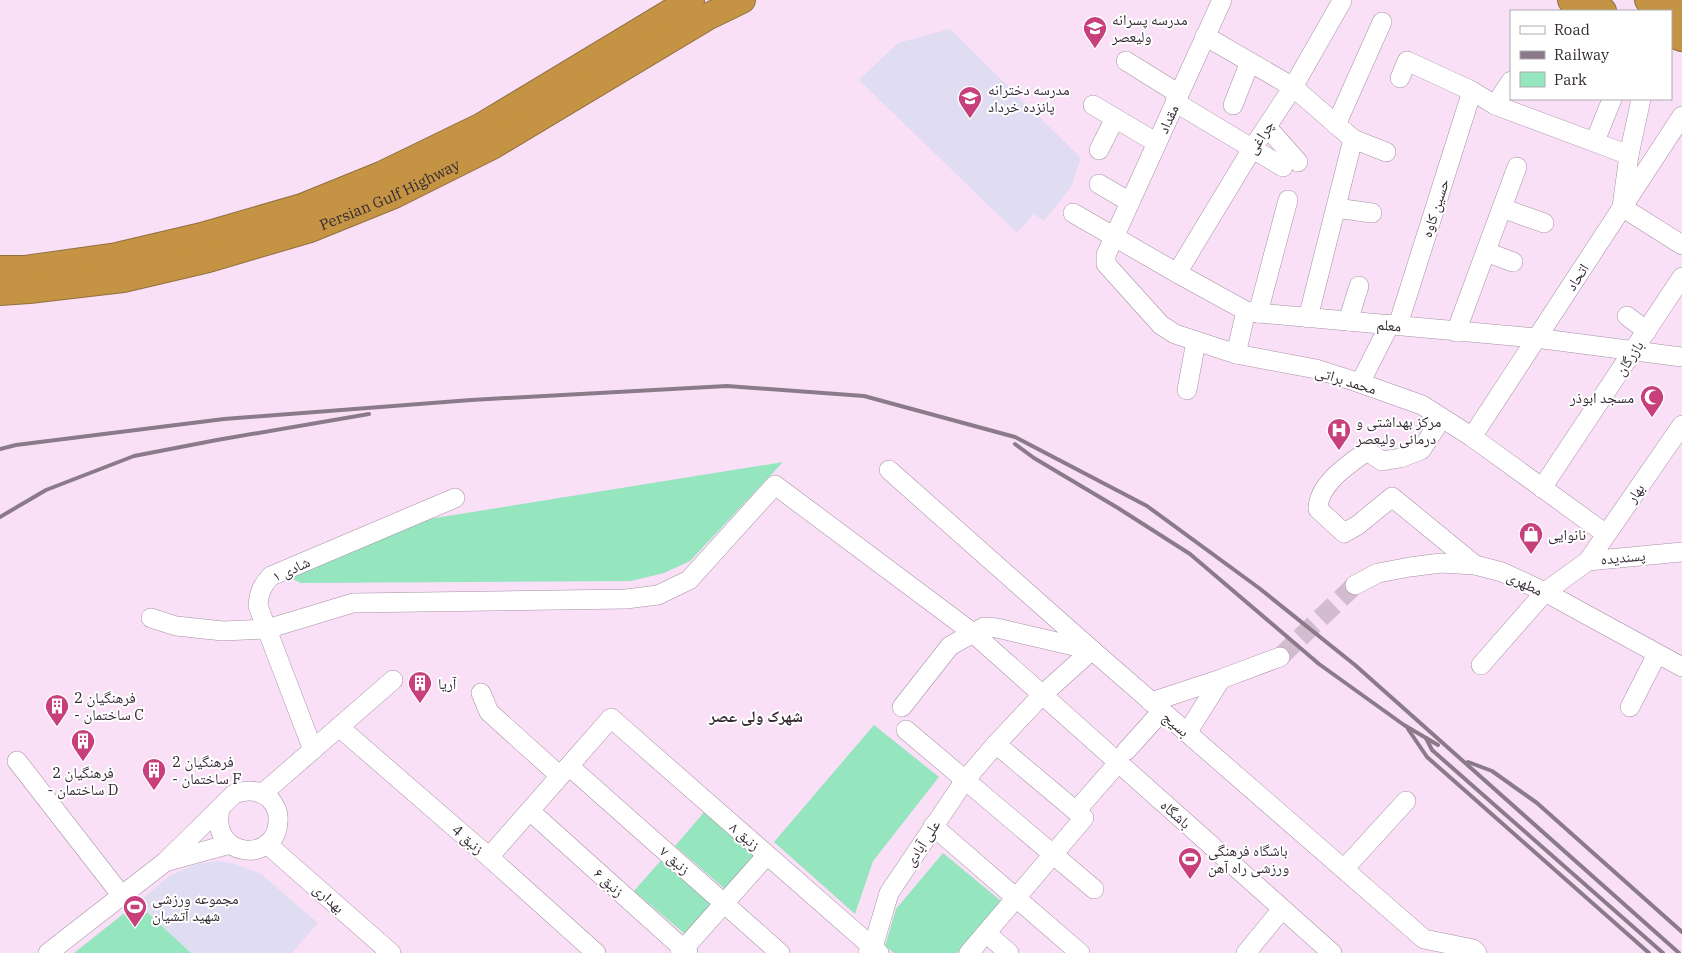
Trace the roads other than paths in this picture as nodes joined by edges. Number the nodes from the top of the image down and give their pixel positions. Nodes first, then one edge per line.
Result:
1 (691, 0) edge
2 (742, 0) edge
3 (1222, 0) edge
4 (1323, 0) edge
5 (1571, 0) edge
6 (1648, 0) edge
7 (1342, 1) edge
8 (1600, 10) edge
9 (1682, 12) edge
10 (1332, 17) junction
11 (1382, 22) dead end
12 (1206, 36) junction
13 (1126, 61) dead end
14 (1250, 62) junction
15 (1400, 78) dead end
16 (1510, 82) edge
17 (1293, 87) junction
18 (1472, 90) junction
19 (1177, 98) junction
20 (1612, 100) edge
21 (1641, 100) edge
22 (1092, 105) dead end
23 (1234, 105) dead end
24 (1495, 105) junction
25 (1682, 116) edge
26 (1115, 118) junction
27 (1336, 125) junction
28 (1267, 127) junction
29 (1353, 139) junction
30 (1595, 141) junction
31 (1157, 143) junction
32 (1252, 149) junction
33 (1099, 150) dead end
34 (1386, 152) dead end
35 (1630, 155) junction
36 (1516, 167) dead end
37 (1100, 184) dead end
38 (1288, 200) dead end
39 (1130, 202) junction
40 (1622, 207) junction
41 (1336, 208) junction
42 (1502, 208) junction
43 (1372, 213) dead end
44 (1073, 214) dead end
45 (1544, 222) dead end
46 (1114, 238) junction
47 (1682, 244) edge
48 (1486, 252) junction
49 (1513, 262) dead end
50 (0, 269) edge
51 (1177, 273) junction
52 (1682, 277) edge
53 (1359, 286) dead end
54 (0, 292) edge
55 (1252, 312) junction
56 (1627, 316) dead end
57 (1308, 318) junction
58 (1348, 321) junction
59 (1394, 325) junction
60 (1647, 331) junction
61 (1456, 332) junction
62 (1536, 338) junction
63 (1196, 341) junction
64 (1634, 351) junction
65 (1236, 354) junction
66 (1682, 357) edge
67 (1360, 382) junction
68 (1187, 390) dead end
69 (1442, 418) junction
70 (1682, 425) edge
71 (1472, 437) junction
72 (889, 470) dead end
73 (1542, 488) junction
74 (455, 498) dead end
75 (1606, 534) junction
76 (1682, 552) edge
77 (1588, 561) junction
78 (1475, 565) junction
79 (1355, 585) tunnel mouth
80 (1545, 592) junction
81 (151, 618) dead end
82 (267, 629) junction
83 (973, 633) junction
84 (1092, 650) junction
85 (1657, 654) junction
86 (1280, 657) tunnel mouth
87 (1481, 665) dead end
88 (1682, 667) edge
89 (1222, 679) junction
90 (393, 680) dead end
91 (481, 693) dead end
92 (1042, 695) junction
93 (1157, 706) junction
94 (902, 707) dead end
95 (1630, 707) dead end
96 (339, 727) junction
97 (906, 730) dead end
98 (1188, 733) junction
99 (996, 744) junction
100 (313, 750) junction
101 (1122, 757) junction
102 (17, 761) dead end
103 (565, 771) junction
104 (965, 780) junction
105 (262, 794) junction
106 (1406, 801) dead end
107 (220, 808) junction
108 (530, 811) junction
109 (1080, 814) junction
110 (933, 826) junction
111 (230, 844) junction
112 (267, 844) junction
113 (767, 855) junction
114 (1052, 855) junction
115 (489, 857) junction
116 (165, 862) junction
117 (1344, 869) junction
118 (1094, 889) dead end
119 (122, 896) junction
120 (1016, 898) junction
121 (724, 903) junction
122 (1282, 909) junction
123 (986, 933) junction
124 (873, 951) edge
125 (684, 952) edge
126 (48, 953) edge
127 (391, 953) edge
128 (596, 953) edge
129 (780, 953) edge
130 (969, 953) edge
131 (1009, 953) edge
132 (1080, 953) edge
133 (1246, 953) edge
134 (1332, 953) edge
135 (1477, 953) edge

1 - 50 highway, Persian Gulf Highway
2 - 54 highway, Persian Gulf Highway
3 - 12 street, مقداد
4 - 10 street
5 - 8 highway
6 - 9 highway
7 - 10 street, چراغی
10 - 17 street, چراغی
11 - 27 street
12 - 14 street
12 - 19 street, مقداد
13 - 19 street
14 - 17 street
14 - 23 street
15 - 18 street
16 - 24 street
17 - 27 street
17 - 28 street, چراغی
18 - 24 street
18 - 59 street, حسین کاوه
19 - 31 street, مقداد
19 - 32 street
20 - 30 street
21 - 35 street
22 - 26 street
24 - 30 street
25 - 40 street, اتحاد
26 - 31 street
26 - 33 street
27 - 29 street
28 - 32 street, چراغی
28 - 32 street
29 - 34 street
29 - 41 street
30 - 35 street
31 - 39 street, مقداد
32 - 51 street, چراغی
35 - 40 street
36 - 42 street
37 - 39 street
38 - 55 street
39 - 46 street, مقداد
40 - 47 street
40 - 62 street, اتحاد
41 - 43 street
41 - 57 street
42 - 45 street
42 - 48 street
44 - 46 street, معلم
46 - 51 street, معلم
46 - 63 street, محمد براتی
48 - 49 street
48 - 61 street
51 - 55 street, معلم
52 - 60 street, بازرگان
53 - 58 street
55 - 57 street, معلم
55 - 65 street
56 - 60 street
57 - 58 street, معلم
58 - 59 street, معلم
59 - 61 street, معلم
59 - 67 street, حسین کاوه
60 - 64 street, بازرگان
61 - 62 street, معلم
62 - 64 street, معلم
62 - 71 street, اتحاد
63 - 65 street, محمد براتی
63 - 68 street
64 - 66 street, معلم
64 - 73 street, بازرگان
65 - 67 street, محمد براتی
67 - 69 street, محمد براتی
69 - 71 street, محمد براتی
69 - 78 street
70 - 75 street, بهار
71 - 73 street, محمد براتی
72 - 84 street, بسیج
73 - 75 street, محمد براتی
74 - 82 street, شادی ۱
75 - 77 street, بهار
76 - 77 street, پسندیده
77 - 80 street, پسندیده
78 - 79 street, مطهری
78 - 80 street, مطهری
80 - 85 street, مطهری
80 - 87 street, پسندیده
81 - 82 street
82 - 83 street, باشگاه
82 - 100 street, شادی ۱
83 - 84 street
83 - 92 street, باشگاه
83 - 94 street
84 - 92 street, علی آبادی
84 - 93 street, بسیج
85 - 88 street, مطهری
85 - 95 street
86 - 89 street
89 - 93 street
89 - 98 street
90 - 96 street
91 - 103 street, زنبق ۷
92 - 99 street, علی آبادی
92 - 101 street, باشگاه
93 - 98 street, بسیج
93 - 101 street
96 - 100 street
96 - 115 street, زنبق 4
97 - 104 street
98 - 117 street, بسیج
99 - 104 street, علی آبادی
99 - 109 street
100 - 105 street
101 - 109 street
101 - 122 street, باشگاه
102 - 119 street
103 - 108 street
103 - 113 street, زنبق ۸
103 - 121 street, زنبق ۷
104 - 110 street, علی آبادی
104 - 114 street
105 - 107 street
105 - 112 street
106 - 117 street
107 - 111 street
107 - 116 street
108 - 115 street
108 - 125 street, زنبق ۶
109 - 114 street
110 - 120 street
110 - 124 street, علی آبادی
111 - 112 street
111 - 116 street
112 - 127 street, بهداری
113 - 121 street
113 - 124 street, زنبق ۸
114 - 118 street
114 - 120 street
115 - 128 street, زنبق 4
116 - 119 street
117 - 135 street, بسیج
119 - 126 street
120 - 123 street
120 - 132 street
121 - 125 street
121 - 129 street, زنبق ۷
122 - 133 street
122 - 134 street, باشگاه
123 - 130 street
123 - 131 street

